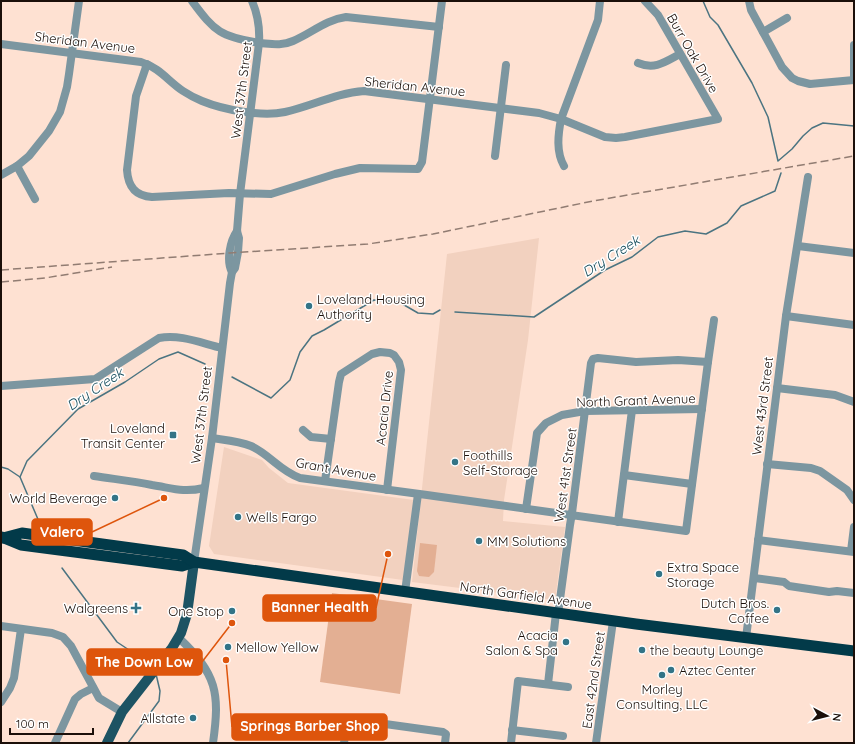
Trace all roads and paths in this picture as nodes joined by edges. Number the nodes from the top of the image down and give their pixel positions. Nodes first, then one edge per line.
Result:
1 (79, 1) edge
2 (192, 1) edge
3 (252, 1) edge
4 (442, 1) edge
5 (600, 1) edge
6 (645, 1) edge
7 (749, 1) edge
8 (787, 18) dead end
9 (439, 27) junction
10 (763, 32) junction
11 (260, 42) junction
12 (1, 44) edge
13 (854, 45) edge
14 (72, 53) junction
15 (680, 54) junction
16 (638, 63) dead end
17 (147, 64) junction
18 (506, 65) dead end
19 (854, 80) edge
20 (430, 99) junction
21 (501, 107) junction
22 (251, 112) junction
23 (718, 119) joint
24 (561, 120) junction
25 (495, 156) dead end
26 (17, 166) junction
27 (564, 166) dead end
28 (1, 175) edge
29 (808, 177) dead end
30 (240, 194) junction
31 (35, 199) dead end
32 (798, 246) junction
33 (854, 253) edge
34 (786, 316) junction
35 (714, 320) dead end
36 (854, 325) edge
37 (222, 348) junction
38 (708, 362) junction
39 (1, 386) edge
40 (777, 388) junction
41 (854, 402) edge
42 (702, 409) junction
43 (632, 410) junction
44 (585, 411) junction
45 (303, 430) dead end
46 (212, 438) junction
47 (331, 439) junction
48 (767, 464) junction
49 (624, 475) junction
50 (94, 476) dead end
51 (325, 481) junction
52 (692, 484) junction
53 (204, 488) junction
54 (387, 490) junction
55 (418, 494) junction
56 (854, 500) edge
57 (526, 509) junction
58 (572, 515) junction
59 (618, 522) junction
60 (854, 527) edge
61 (2, 537) edge
62 (758, 540) junction
63 (852, 552) edge
64 (194, 562) junction
65 (754, 578) junction
66 (405, 592) junction
67 (854, 593) edge
68 (557, 613) junction
69 (613, 621) junction
70 (1, 626) edge
71 (21, 629) junction
72 (179, 638) junction
73 (746, 638) junction
74 (854, 651) edge
75 (548, 684) junction
76 (568, 686) dead end
77 (93, 688) junction
78 (1, 702) edge
79 (122, 712) junction
80 (512, 730) junction
81 (563, 736) dead end
82 (55, 743) edge
83 (107, 743) edge
84 (213, 743) edge
85 (344, 743) edge
86 (445, 743) edge
87 (511, 743) edge
88 (596, 743) edge

1 - 14 street
2 - 11 street
3 - 11 street, West 37th Street
4 - 9 street
5 - 24 street
6 - 15 street, Burr Oak Drive
7 - 10 street
8 - 10 street
9 - 11 street
9 - 20 street
10 - 19 street
11 - 22 street, West 37th Street
12 - 14 street, Sheridan Avenue
13 - 19 street
14 - 17 street, Sheridan Avenue
14 - 26 street
15 - 16 street
15 - 23 street, Burr Oak Drive
17 - 22 street, Sheridan Avenue
17 - 30 street
18 - 21 street
20 - 21 street, Sheridan Avenue
20 - 22 street, Sheridan Avenue
20 - 30 street
21 - 24 street, Sheridan Avenue
21 - 25 street
22 - 30 street, West 37th Street
23 - 24 street, Sheridan Avenue
24 - 27 street
26 - 28 street
26 - 31 street
29 - 32 street, West 43rd Street
30 - 37 street, West 37th Street
32 - 33 street
32 - 34 street, West 43rd Street
34 - 36 street
34 - 40 street, West 43rd Street
35 - 38 street
37 - 39 street
37 - 46 street, West 37th Street
38 - 42 street
38 - 44 street, West 41st Street
40 - 41 street
40 - 48 street, West 43rd Street
42 - 43 street, North Grant Avenue
42 - 52 street, North Grant Avenue
43 - 44 street, North Grant Avenue
43 - 49 street
44 - 57 street, North Grant Avenue
44 - 58 street, West 41st Street
45 - 47 street
46 - 51 street, Grant Avenue
46 - 53 street, West 37th Street
47 - 51 street, Acacia Drive
47 - 54 street, Acacia Drive
48 - 56 street
48 - 62 street, West 43rd Street
49 - 52 street
49 - 59 street
50 - 53 street
51 - 54 street, Grant Avenue
52 - 59 street, North Grant Avenue
53 - 64 street, West 37th Street
54 - 55 street, Grant Avenue
55 - 57 street, North Grant Avenue
55 - 66 street
57 - 58 street, North Grant Avenue
58 - 59 street, North Grant Avenue
58 - 68 street, West 41st Street
60 - 63 street
61 - 64 highway, North Garfield Avenue
62 - 63 street
62 - 65 street, West 43rd Street
64 - 66 highway, North Garfield Avenue
64 - 72 main road
65 - 67 street
65 - 73 street, West 43rd Street
66 - 68 highway, North Garfield Avenue
68 - 69 highway, North Garfield Avenue
68 - 75 street, West 41st Street
69 - 73 highway, North Garfield Avenue
69 - 88 street, East 42nd Street
70 - 71 street
71 - 77 street
71 - 78 street
72 - 79 main road
72 - 84 street
73 - 74 highway, North Garfield Avenue
75 - 76 street
75 - 80 street
77 - 79 street
77 - 82 street
79 - 83 main road
80 - 81 street
80 - 87 street
85 - 86 street

